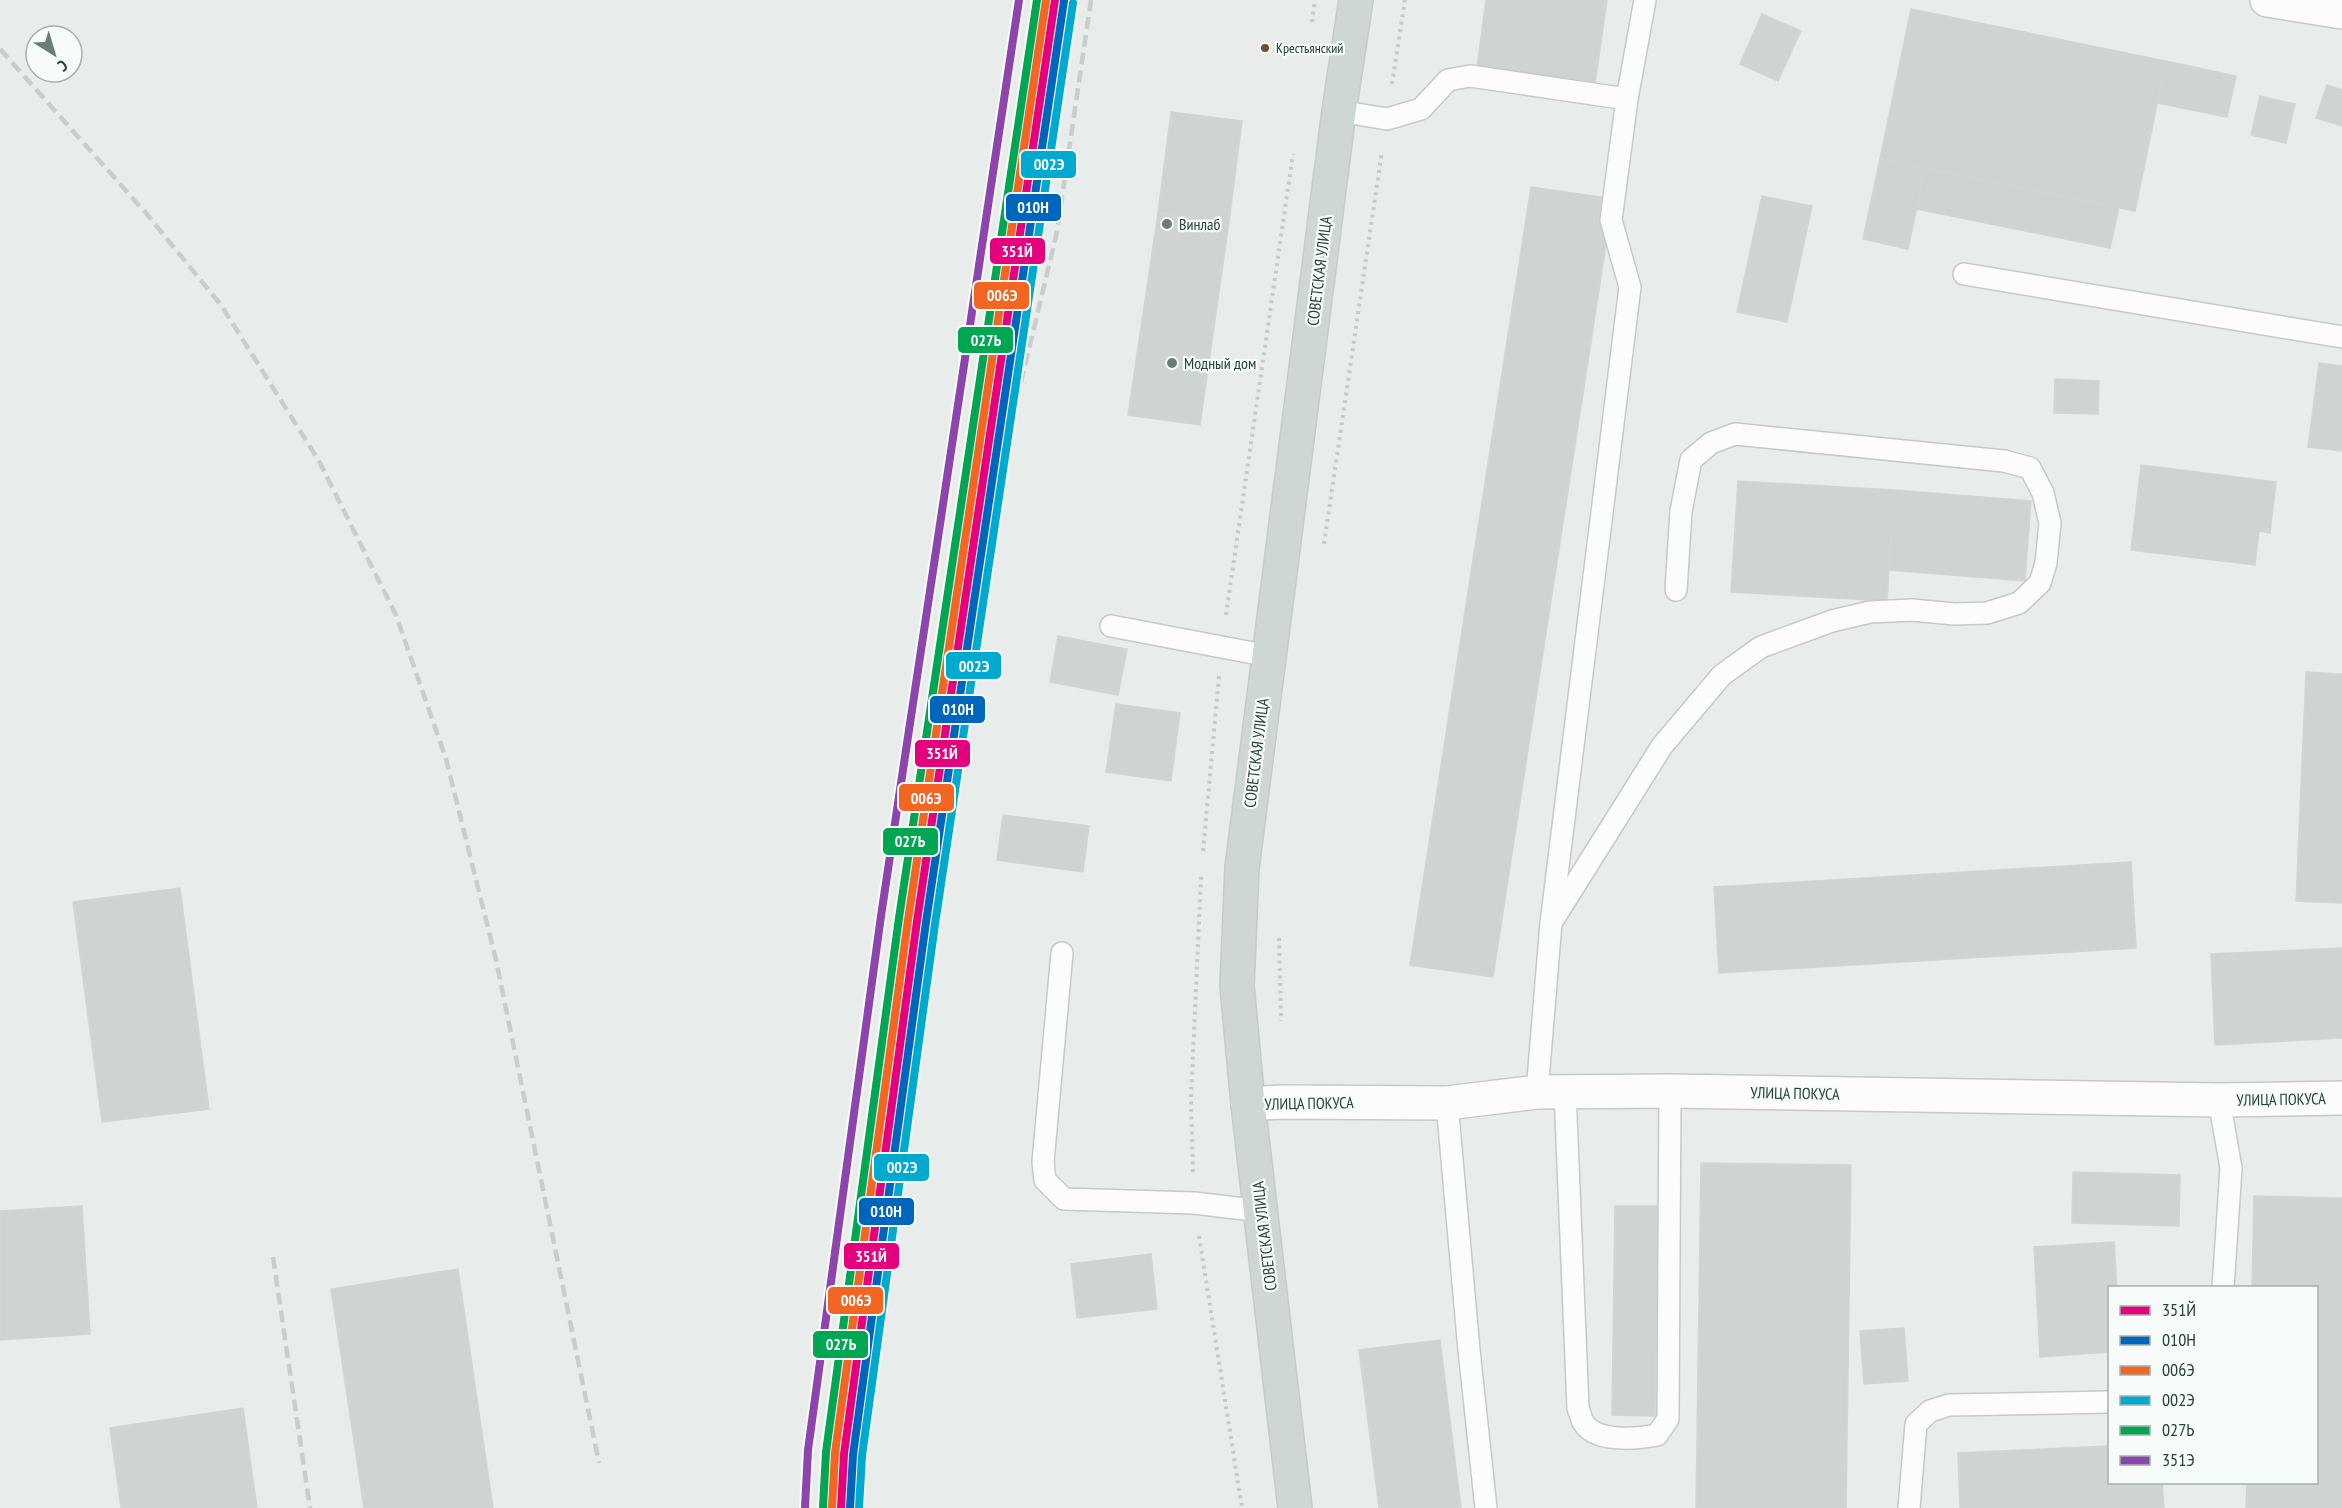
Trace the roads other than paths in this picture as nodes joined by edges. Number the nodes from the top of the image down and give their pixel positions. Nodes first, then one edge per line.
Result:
1 (1356, 0) edge
2 (1645, 0) edge
3 (2267, 0) edge
4 (2342, 12) edge
5 (1627, 99) junction
6 (1339, 111) junction
7 (1964, 274) dead end
8 (2342, 337) edge
9 (1676, 590) dead end
10 (1111, 627) dead end
11 (1269, 656) junction
12 (1551, 923) junction
13 (1062, 953) dead end
14 (1670, 1090) junction
15 (1551, 1091) junction
16 (2342, 1098) edge
17 (2218, 1100) junction
18 (1447, 1103) junction
19 (1248, 1104) junction
20 (1261, 1211) junction
21 (2223, 1286) edge
22 (2108, 1402) edge
23 (1295, 1508) edge
24 (1486, 1508) edge
25 (1909, 1508) edge

1 - 6 main road, СОВЕТСКАЯ УЛИЦА
2 - 5 lane
3 - 4 street
5 - 6 lane
5 - 12 lane
6 - 11 main road, СОВЕТСКАЯ УЛИЦА
7 - 8 lane
9 - 12 lane
10 - 11 lane
11 - 19 main road, СОВЕТСКАЯ УЛИЦА
12 - 15 lane
13 - 20 lane
14 - 15 street, УЛИЦА ПОКУСА
14 - 15 lane
14 - 17 street, УЛИЦА ПОКУСА
15 - 18 street, УЛИЦА ПОКУСА
16 - 17 street, УЛИЦА ПОКУСА
17 - 21 lane
18 - 19 street, УЛИЦА ПОКУСА
18 - 24 lane
19 - 20 main road, СОВЕТСКАЯ УЛИЦА
20 - 23 main road, СОВЕТСКАЯ УЛИЦА
22 - 25 lane

